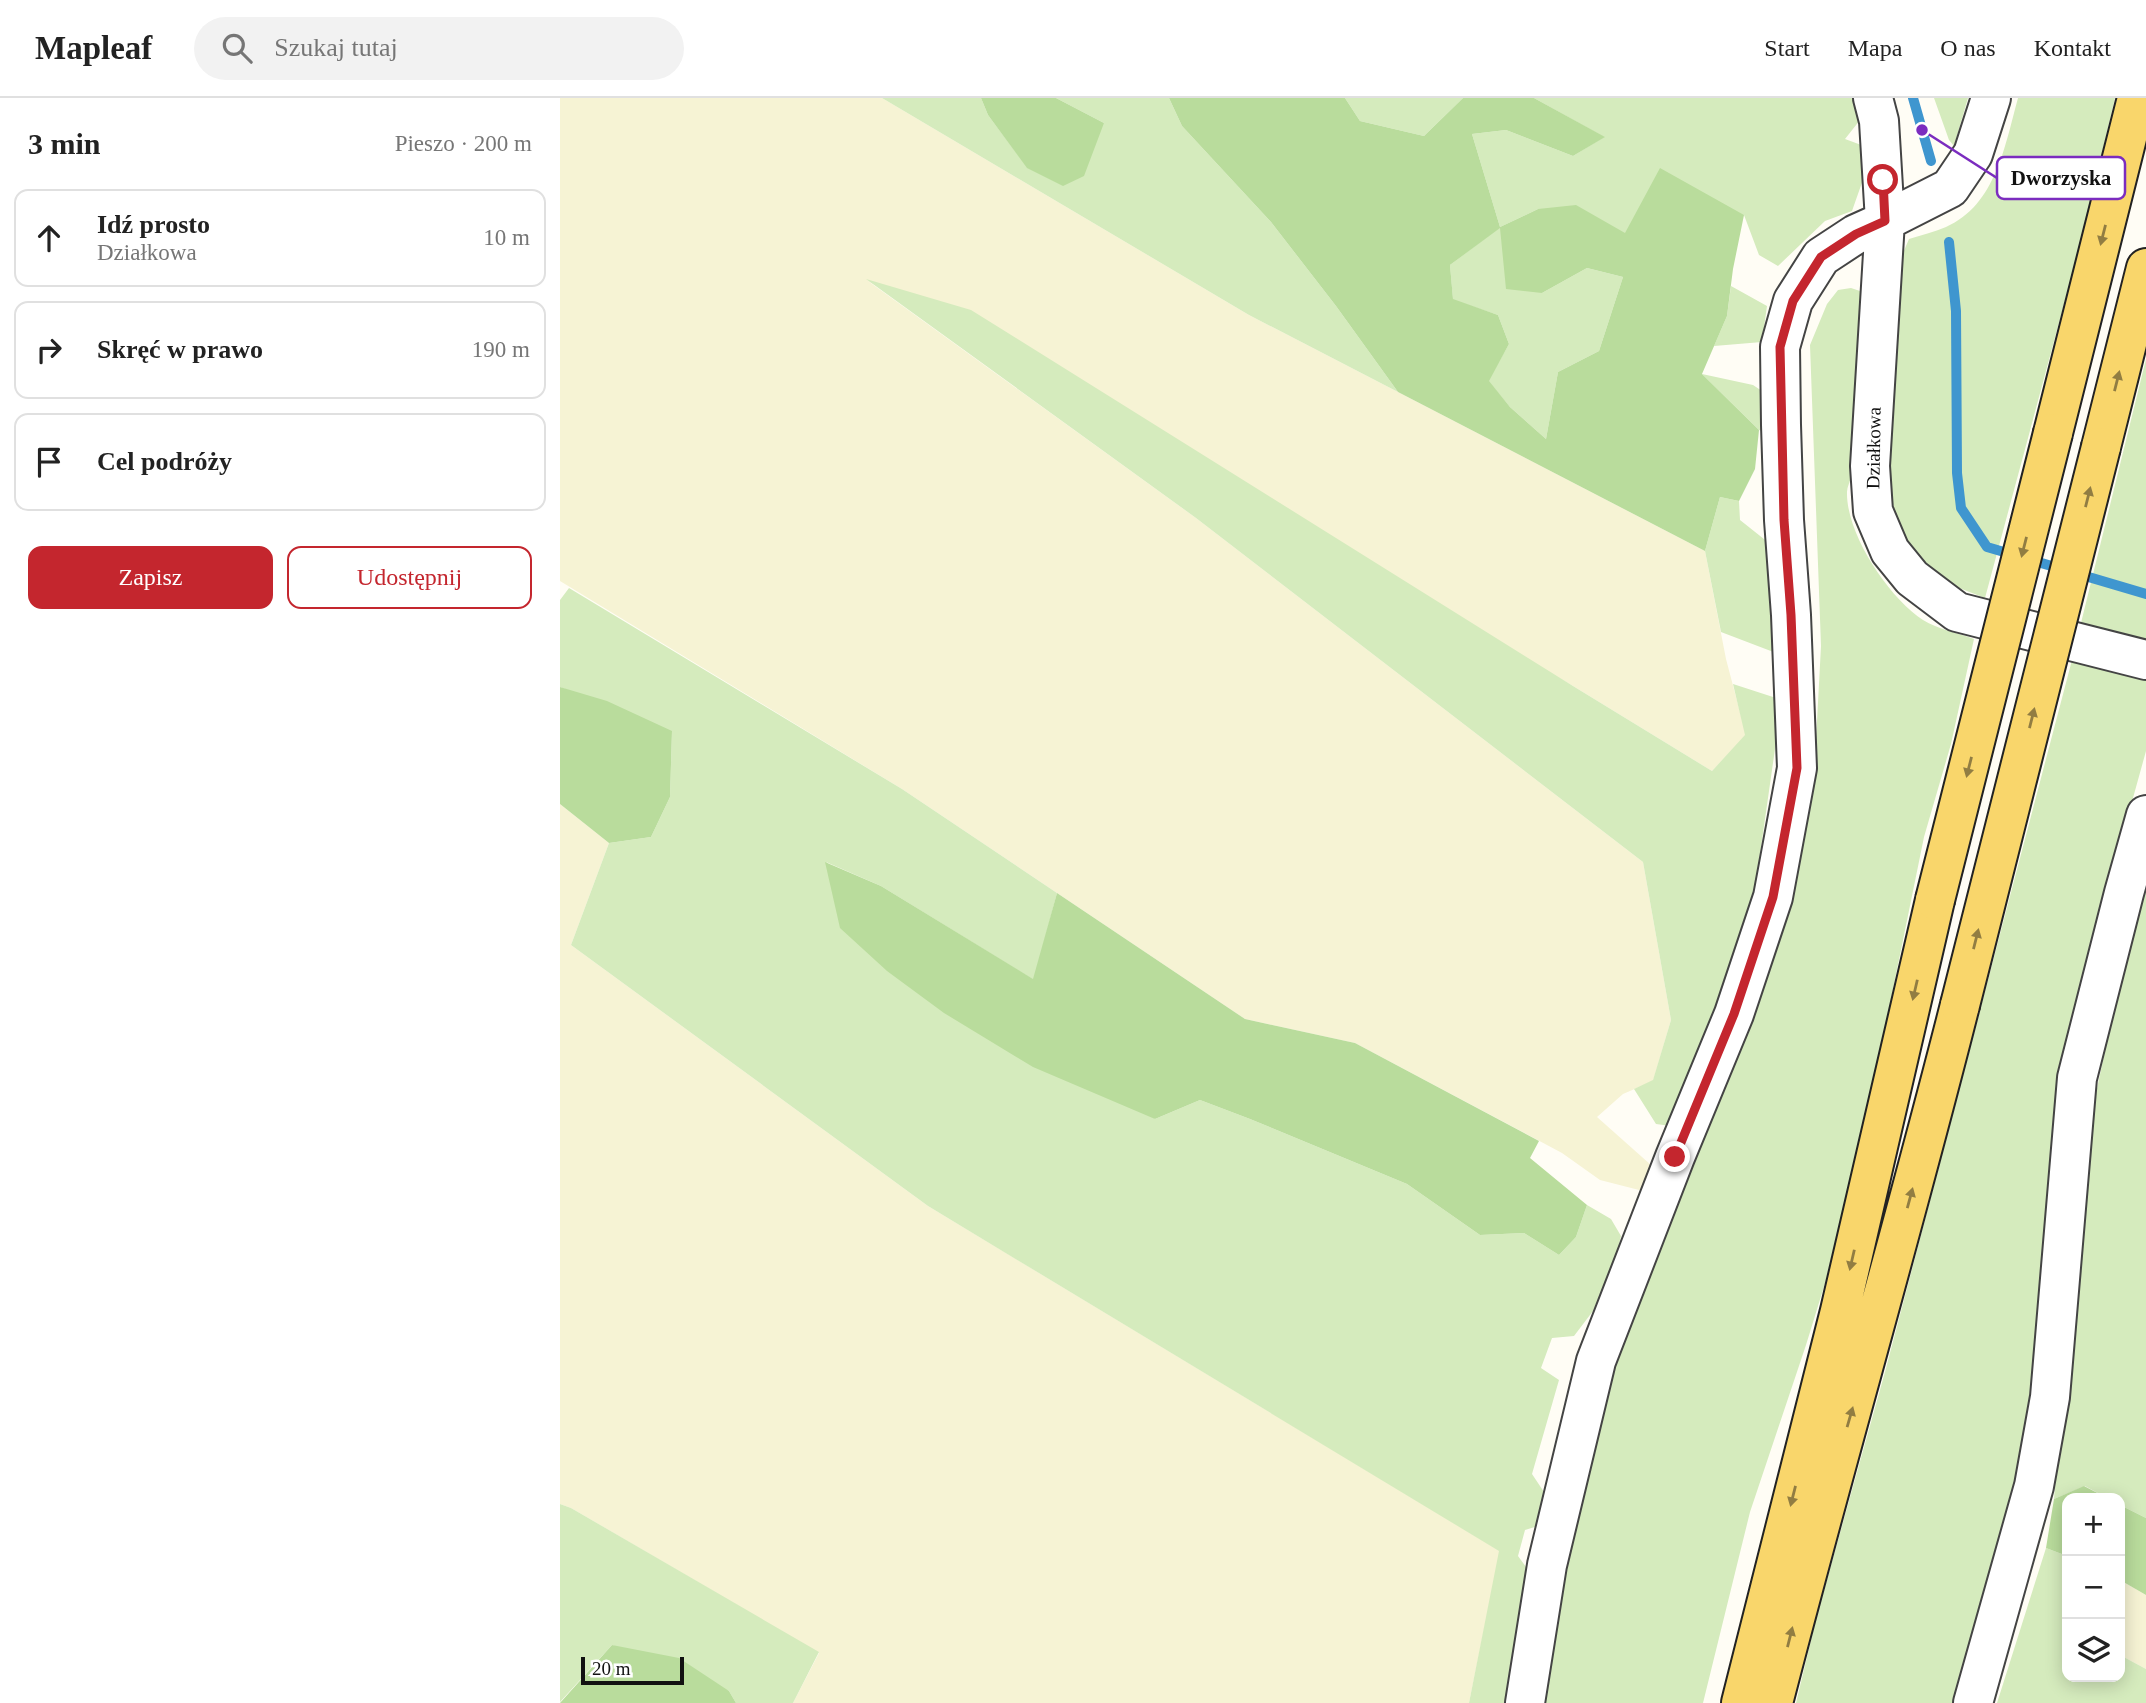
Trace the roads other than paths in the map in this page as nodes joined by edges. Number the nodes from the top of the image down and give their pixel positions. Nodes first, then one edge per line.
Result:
1 (1873, 98) edge
2 (1991, 98) edge
3 (2137, 98) edge
4 (1885, 221) junction
5 (2146, 268) edge
6 (2146, 660) edge
7 (2146, 815) edge
8 (1525, 1703) edge
9 (1741, 1703) edge
10 (1773, 1703) edge
11 (1973, 1703) edge

1 - 4 lane, Działkowa
2 - 4 lane
3 -> 9 main road, bridge
4 - 6 lane, Działkowa
4 - 8 lane
10 -> 5 main road, bridge
7 - 11 lane

